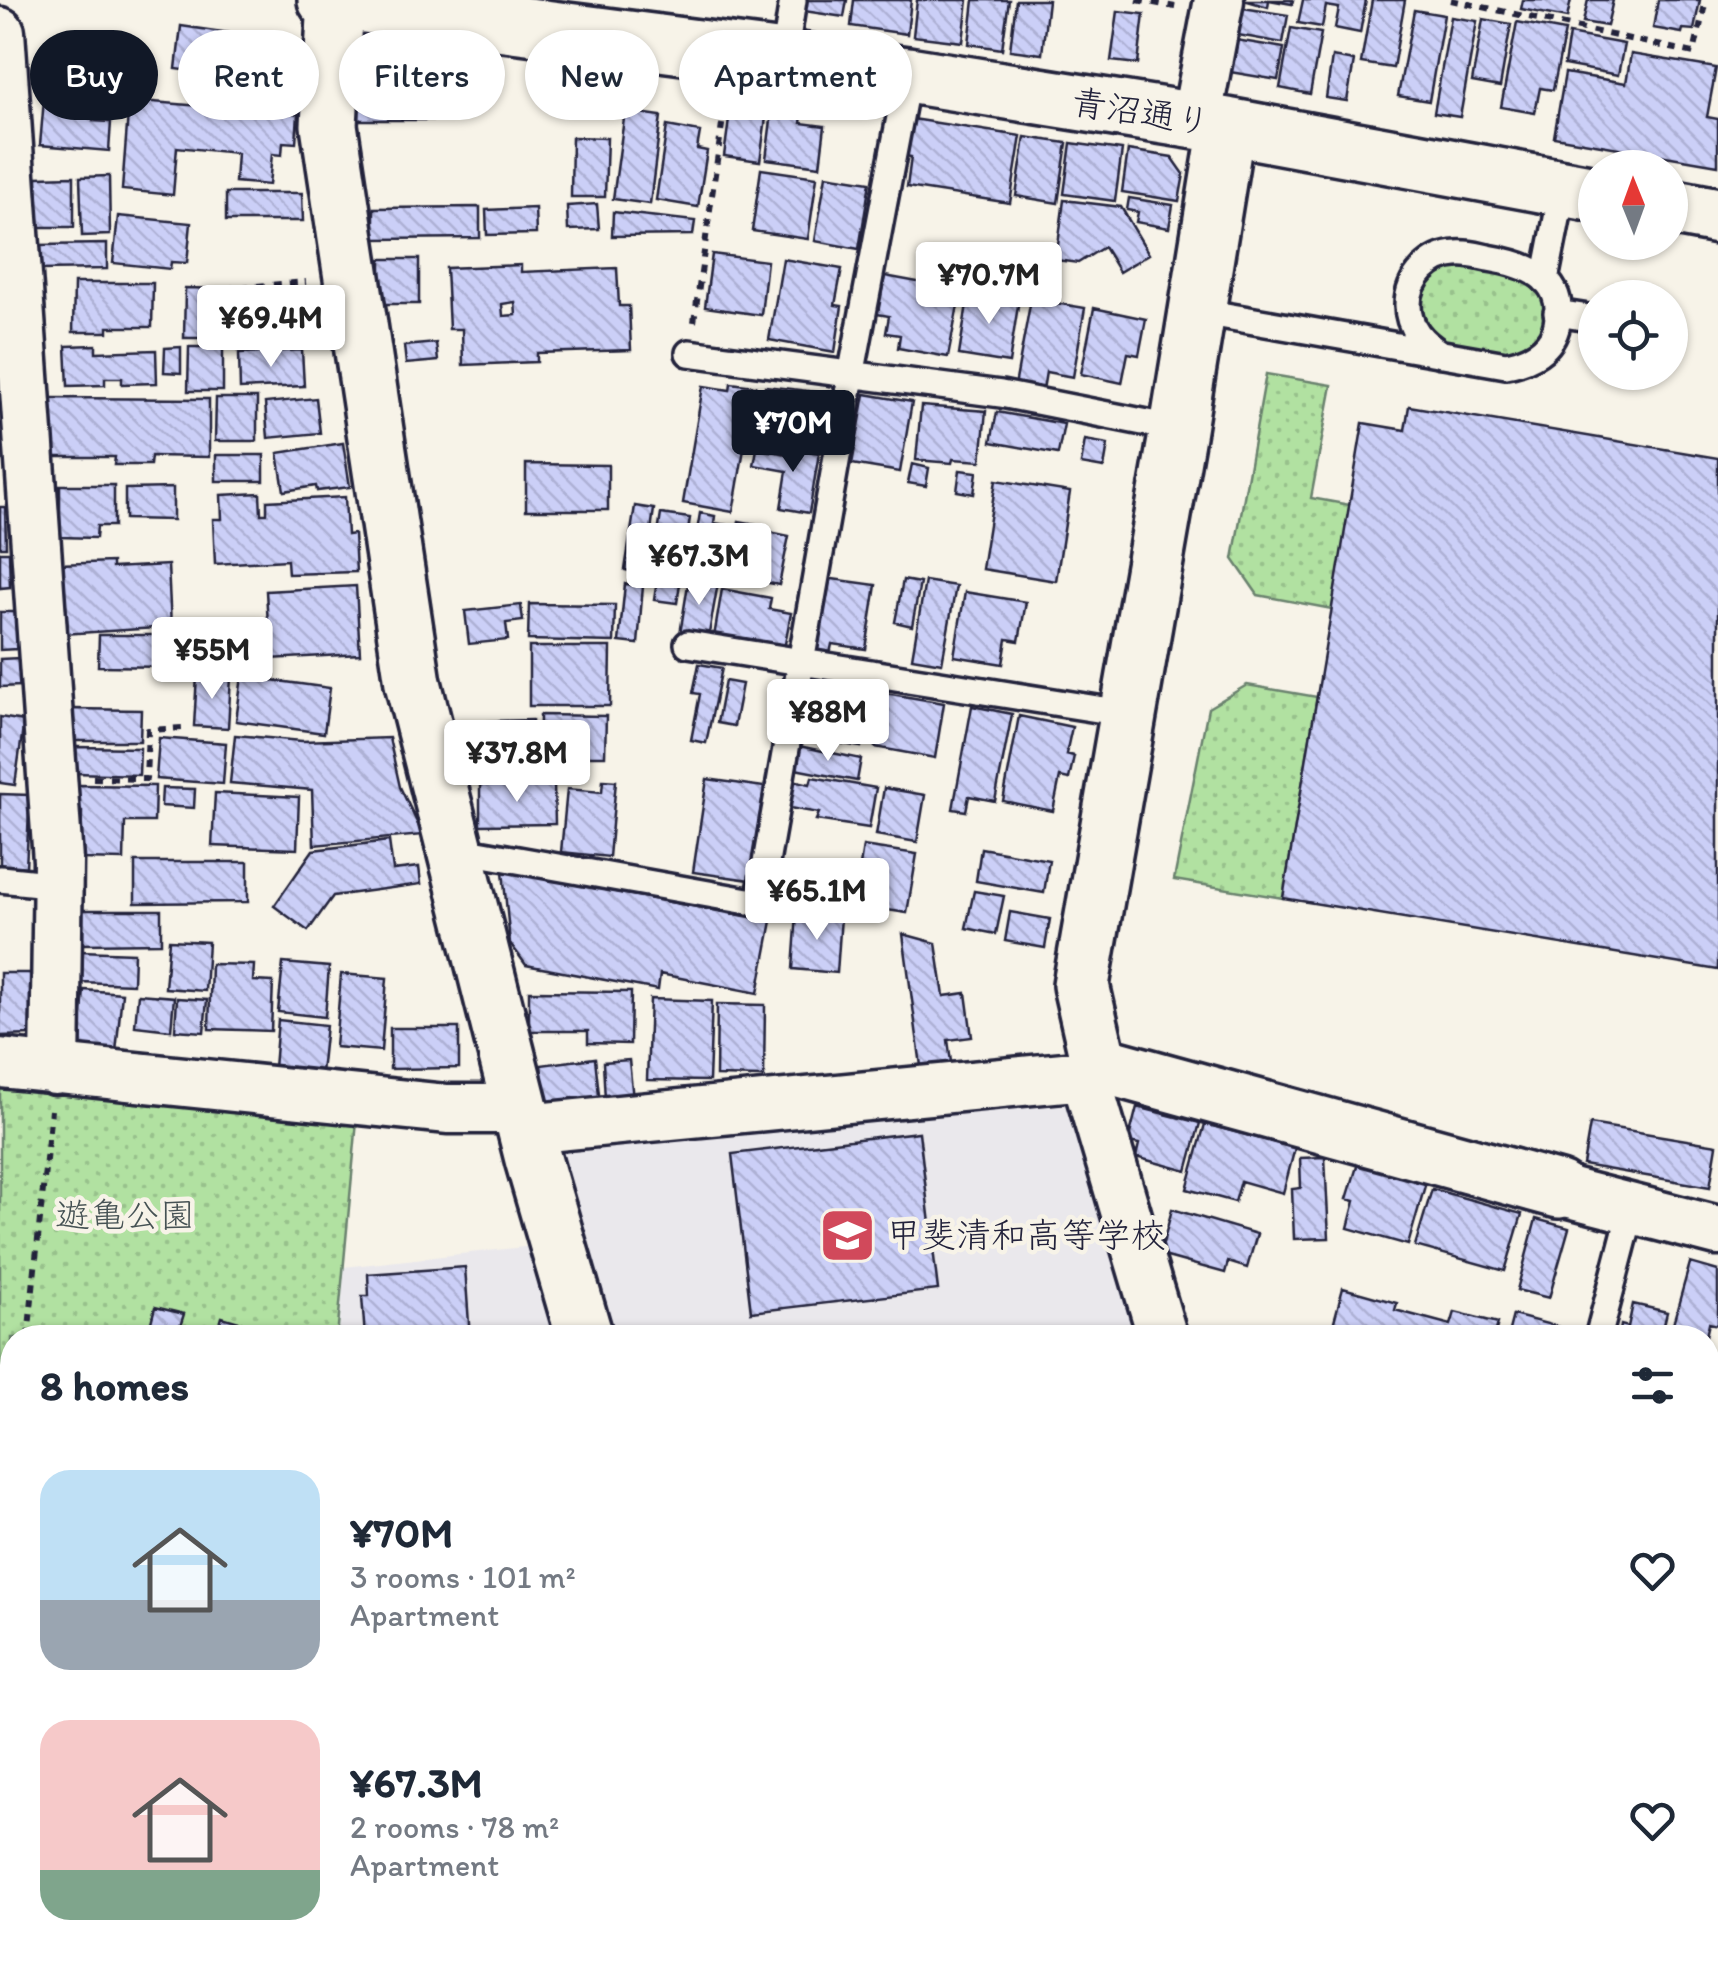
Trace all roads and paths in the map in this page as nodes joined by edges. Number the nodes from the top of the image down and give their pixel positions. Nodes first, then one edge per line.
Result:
1 (333, 0) edge
2 (793, 0) edge
3 (1219, 0) edge
4 (1450, 0) edge
5 (1706, 0) edge
6 (774, 30) edge
7 (0, 32) edge
8 (679, 45) edge
9 (912, 75) edge
10 (743, 120) edge
11 (899, 120) edge
12 (1211, 123) junction
13 (1578, 190) edge
14 (1578, 193) edge
15 (1688, 211) edge
16 (1718, 216) edge
17 (352, 279) junction
18 (1546, 280) junction
19 (1197, 311) junction
20 (1557, 313) junction
21 (1578, 316) edge
22 (11, 338) edge
23 (231, 342) dead end
24 (690, 353) joint
25 (1441, 354) junction
26 (851, 376) junction
27 (1178, 429) junction
28 (688, 644) dead end
29 (802, 662) junction
30 (1129, 714) junction
31 (183, 728) dead end
32 (52, 778) junction
33 (456, 849) junction
34 (0, 879) edge
35 (58, 884) junction
36 (0, 1063) edge
37 (55, 1070) junction
38 (1092, 1070) junction
39 (523, 1119) junction
40 (1558, 1190) joint
41 (1632, 1208) junction
42 (1718, 1231) edge
43 (29, 1325) edge
44 (582, 1325) edge
45 (1160, 1325) edge
46 (1601, 1325) edge

1 - 8 street, 青沼通り
1 - 17 street
2 - 6 lane
3 - 12 street
4 - 5 path
7 - 22 street
9 - 12 street, 青沼通り
10 - 24 path
11 - 26 lane
12 - 13 street, 青沼通り
12 - 19 street
14 - 18 lane
15 - 16 street
17 - 23 path
17 - 33 street
18 - 20 lane
18 - 25 lane
19 - 25 lane
19 - 27 street
20 - 21 lane
20 - 25 lane
22 - 32 street
24 - 26 lane
26 - 27 lane
26 - 29 lane
27 - 30 street
28 - 29 lane
29 - 30 lane
29 - 33 lane
30 - 38 street
31 - 32 path
32 - 35 street
33 - 39 street
34 - 35 lane
35 - 37 street
36 - 37 street
37 - 39 street
37 - 43 path
38 - 39 street
38 - 40 street
38 - 45 street
39 - 44 street
40 - 41 street
41 - 42 street
41 - 46 lane

